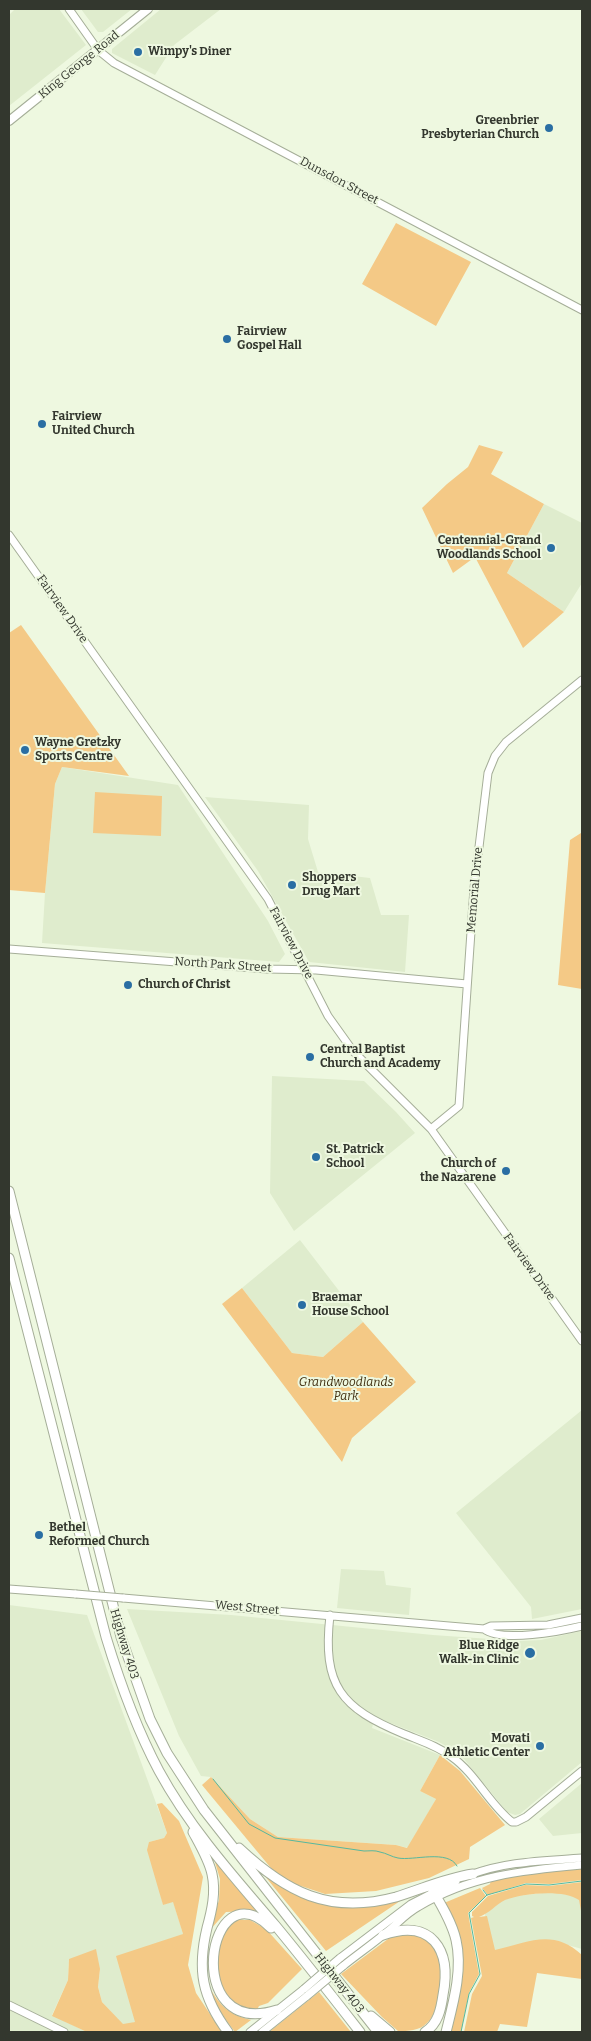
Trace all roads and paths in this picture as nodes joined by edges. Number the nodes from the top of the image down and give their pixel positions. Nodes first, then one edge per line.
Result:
1 (69, 9) edge
2 (148, 9) edge
3 (98, 50) junction
4 (9, 121) edge
5 (582, 310) edge
6 (9, 535) edge
7 (582, 680) edge
8 (9, 949) edge
9 (305, 969) junction
10 (467, 984) junction
11 (432, 1129) junction
12 (9, 1191) edge
13 (9, 1258) edge
14 (582, 1341) edge
15 (9, 1589) edge
16 (330, 1615) junction
17 (582, 1618) edge
18 (582, 1626) edge
19 (484, 1629) junction
20 (582, 1771) edge
21 (181, 1806) junction
22 (204, 1810) junction
23 (582, 1858) edge
24 (582, 1865) edge
25 (473, 1874) junction
26 (434, 1894) junction
27 (383, 1935) junction
28 (300, 1956) junction
29 (337, 1981) junction
30 (305, 1992) junction
31 (9, 2005) edge
32 (277, 2010) junction
33 (64, 2032) edge
34 (228, 2032) edge
35 (250, 2032) edge
36 (262, 2032) edge
37 (360, 2032) edge
38 (378, 2032) edge
39 (390, 2032) edge
40 (425, 2032) edge
41 (446, 2032) edge

1 - 3 main road, Dunsdon Street
2 - 3 main road, King George Road
3 - 4 main road, King George Road
3 - 5 main road, Dunsdon Street
6 - 9 main road, Fairview Drive
7 - 10 main road, Memorial Drive
8 - 9 main road, North Park Street
9 - 10 main road, North Park Street
9 - 11 main road, Fairview Drive
10 - 11 main road, Memorial Drive
11 - 14 main road, Fairview Drive
12 - 22 highway, Highway 403
13 - 21 highway, Highway 403
15 - 16 main road, West Street, bridge
16 - 19 main road, West Street
16 - 20 main road
17 - 19 main road, West Street
18 - 19 main road, West Street
21 - 28 highway, Highway 403
21 - 34 highway
22 - 25 highway
22 - 29 highway, Highway 403
23 - 25 main road
24 - 26 main road
25 - 26 main road
26 - 27 main road
26 - 30 main road, bridge
26 - 41 highway
27 - 30 main road, bridge
27 - 40 highway
28 - 32 highway
28 - 37 highway, Highway 403
29 - 38 highway, Highway 403
29 - 39 highway
30 - 32 main road
30 - 36 main road
31 - 33 main road
32 - 35 main road

